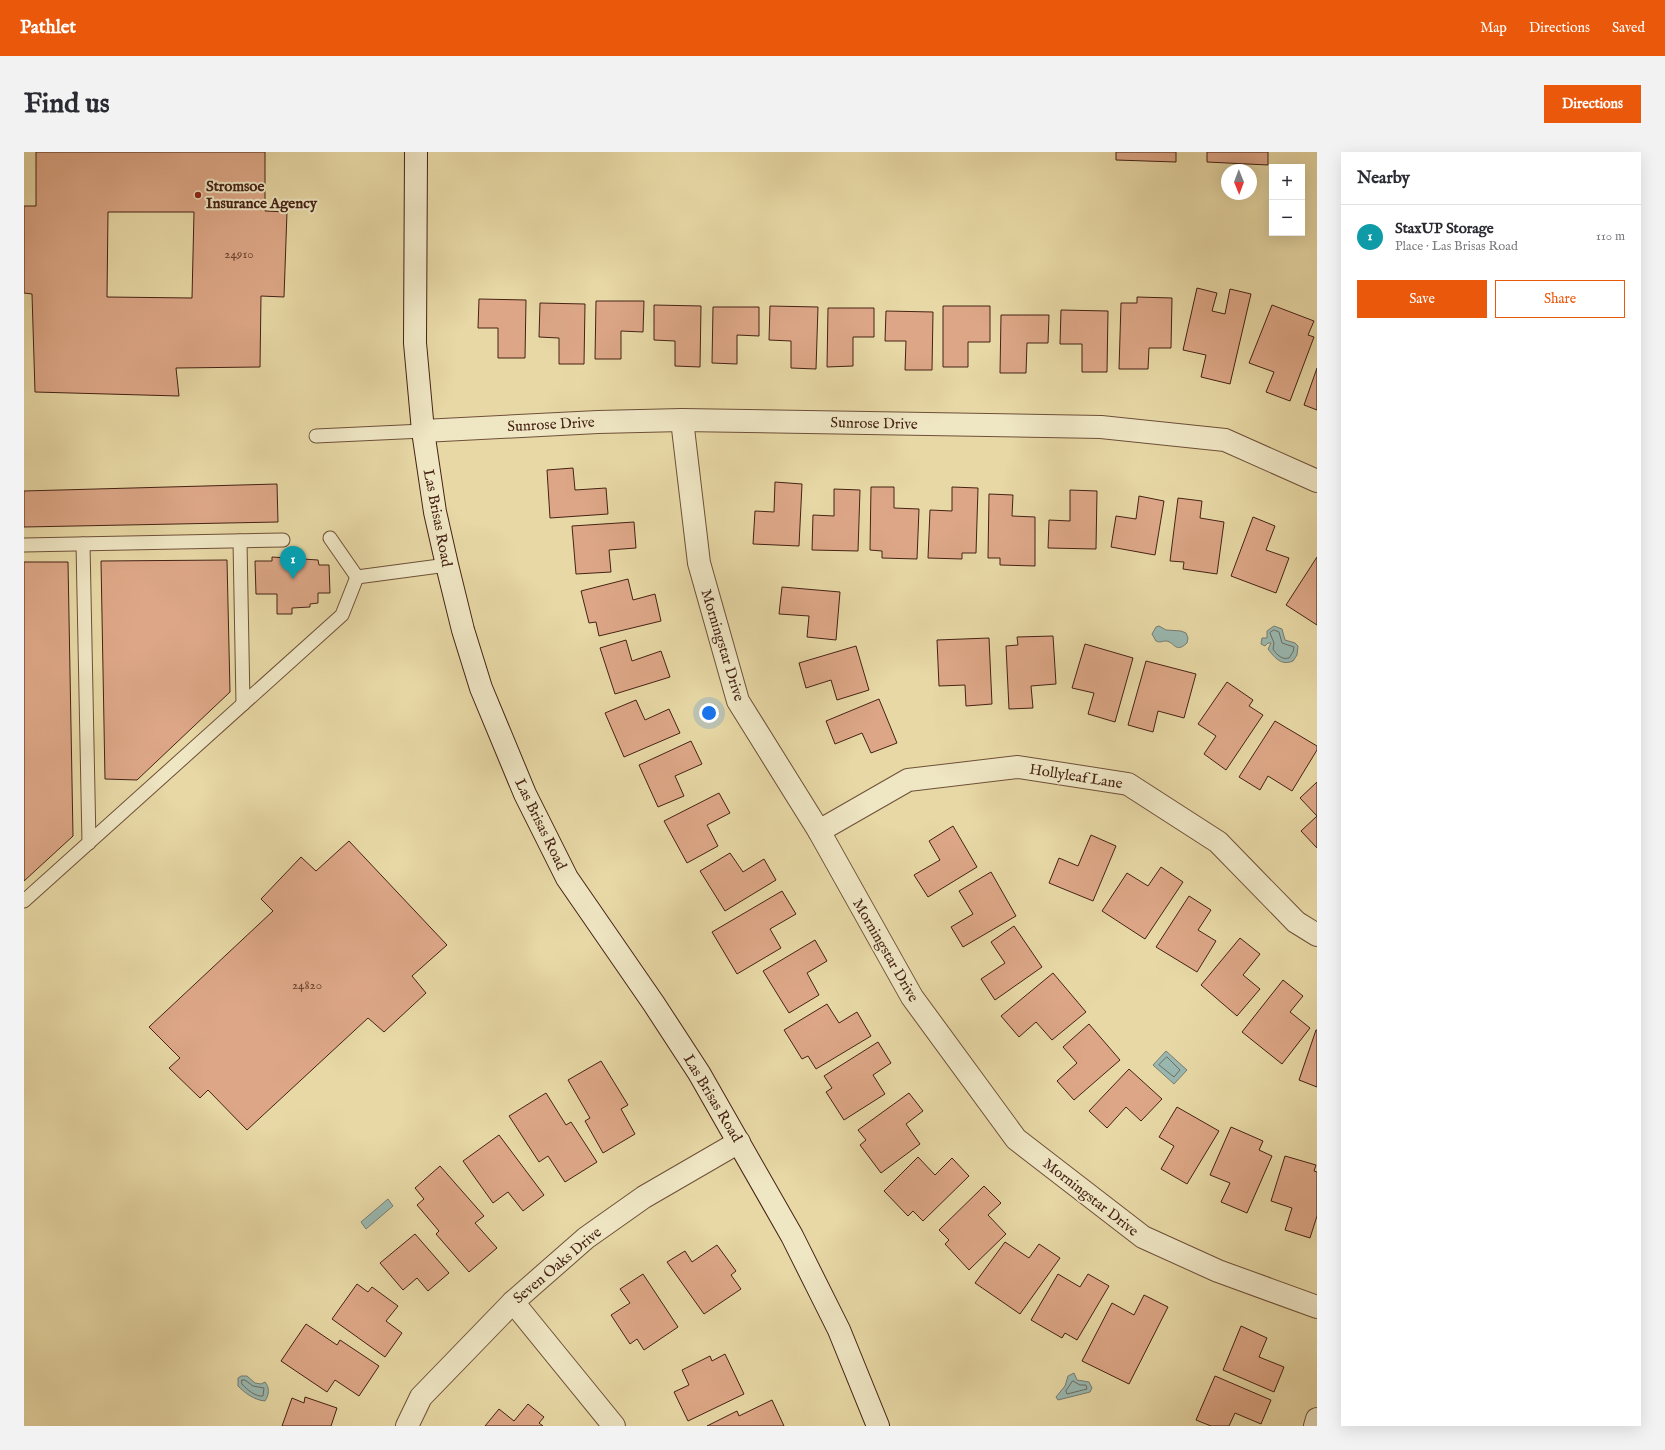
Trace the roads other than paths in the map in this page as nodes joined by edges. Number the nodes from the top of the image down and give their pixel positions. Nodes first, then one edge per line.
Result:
1 (416, 152) edge
2 (682, 420) junction
3 (423, 431) junction
4 (316, 436) dead end
5 (1317, 481) edge
6 (330, 538) dead end
7 (283, 540) dead end
8 (240, 541) junction
9 (83, 544) junction
10 (24, 545) edge
11 (447, 566) junction
12 (356, 577) junction
13 (243, 704) junction
14 (819, 831) junction
15 (89, 843) junction
16 (24, 902) edge
17 (1317, 934) edge
18 (739, 1142) junction
19 (513, 1302) junction
20 (1317, 1307) edge
21 (1317, 1418) edge
22 (407, 1426) edge
23 (614, 1426) edge
24 (878, 1426) edge
25 (1315, 1426) edge

1 - 3 street, Las Brisas Road
2 - 3 street, Sunrose Drive
2 - 5 street, Sunrose Drive
2 - 14 street, Morningstar Drive
3 - 4 lane
3 - 11 street, Las Brisas Road
6 - 12 lane
7 - 8 lane
8 - 9 lane
8 - 13 lane
9 - 10 lane
9 - 15 lane
11 - 12 lane
11 - 18 street, Las Brisas Road
12 - 13 lane
13 - 15 lane
14 - 17 street, Hollyleaf Lane
14 - 20 street, Morningstar Drive
15 - 16 lane
18 - 19 street, Seven Oaks Drive
18 - 24 street, Las Brisas Road
19 - 22 street, Seven Oaks Drive
19 - 23 street
21 - 25 street

